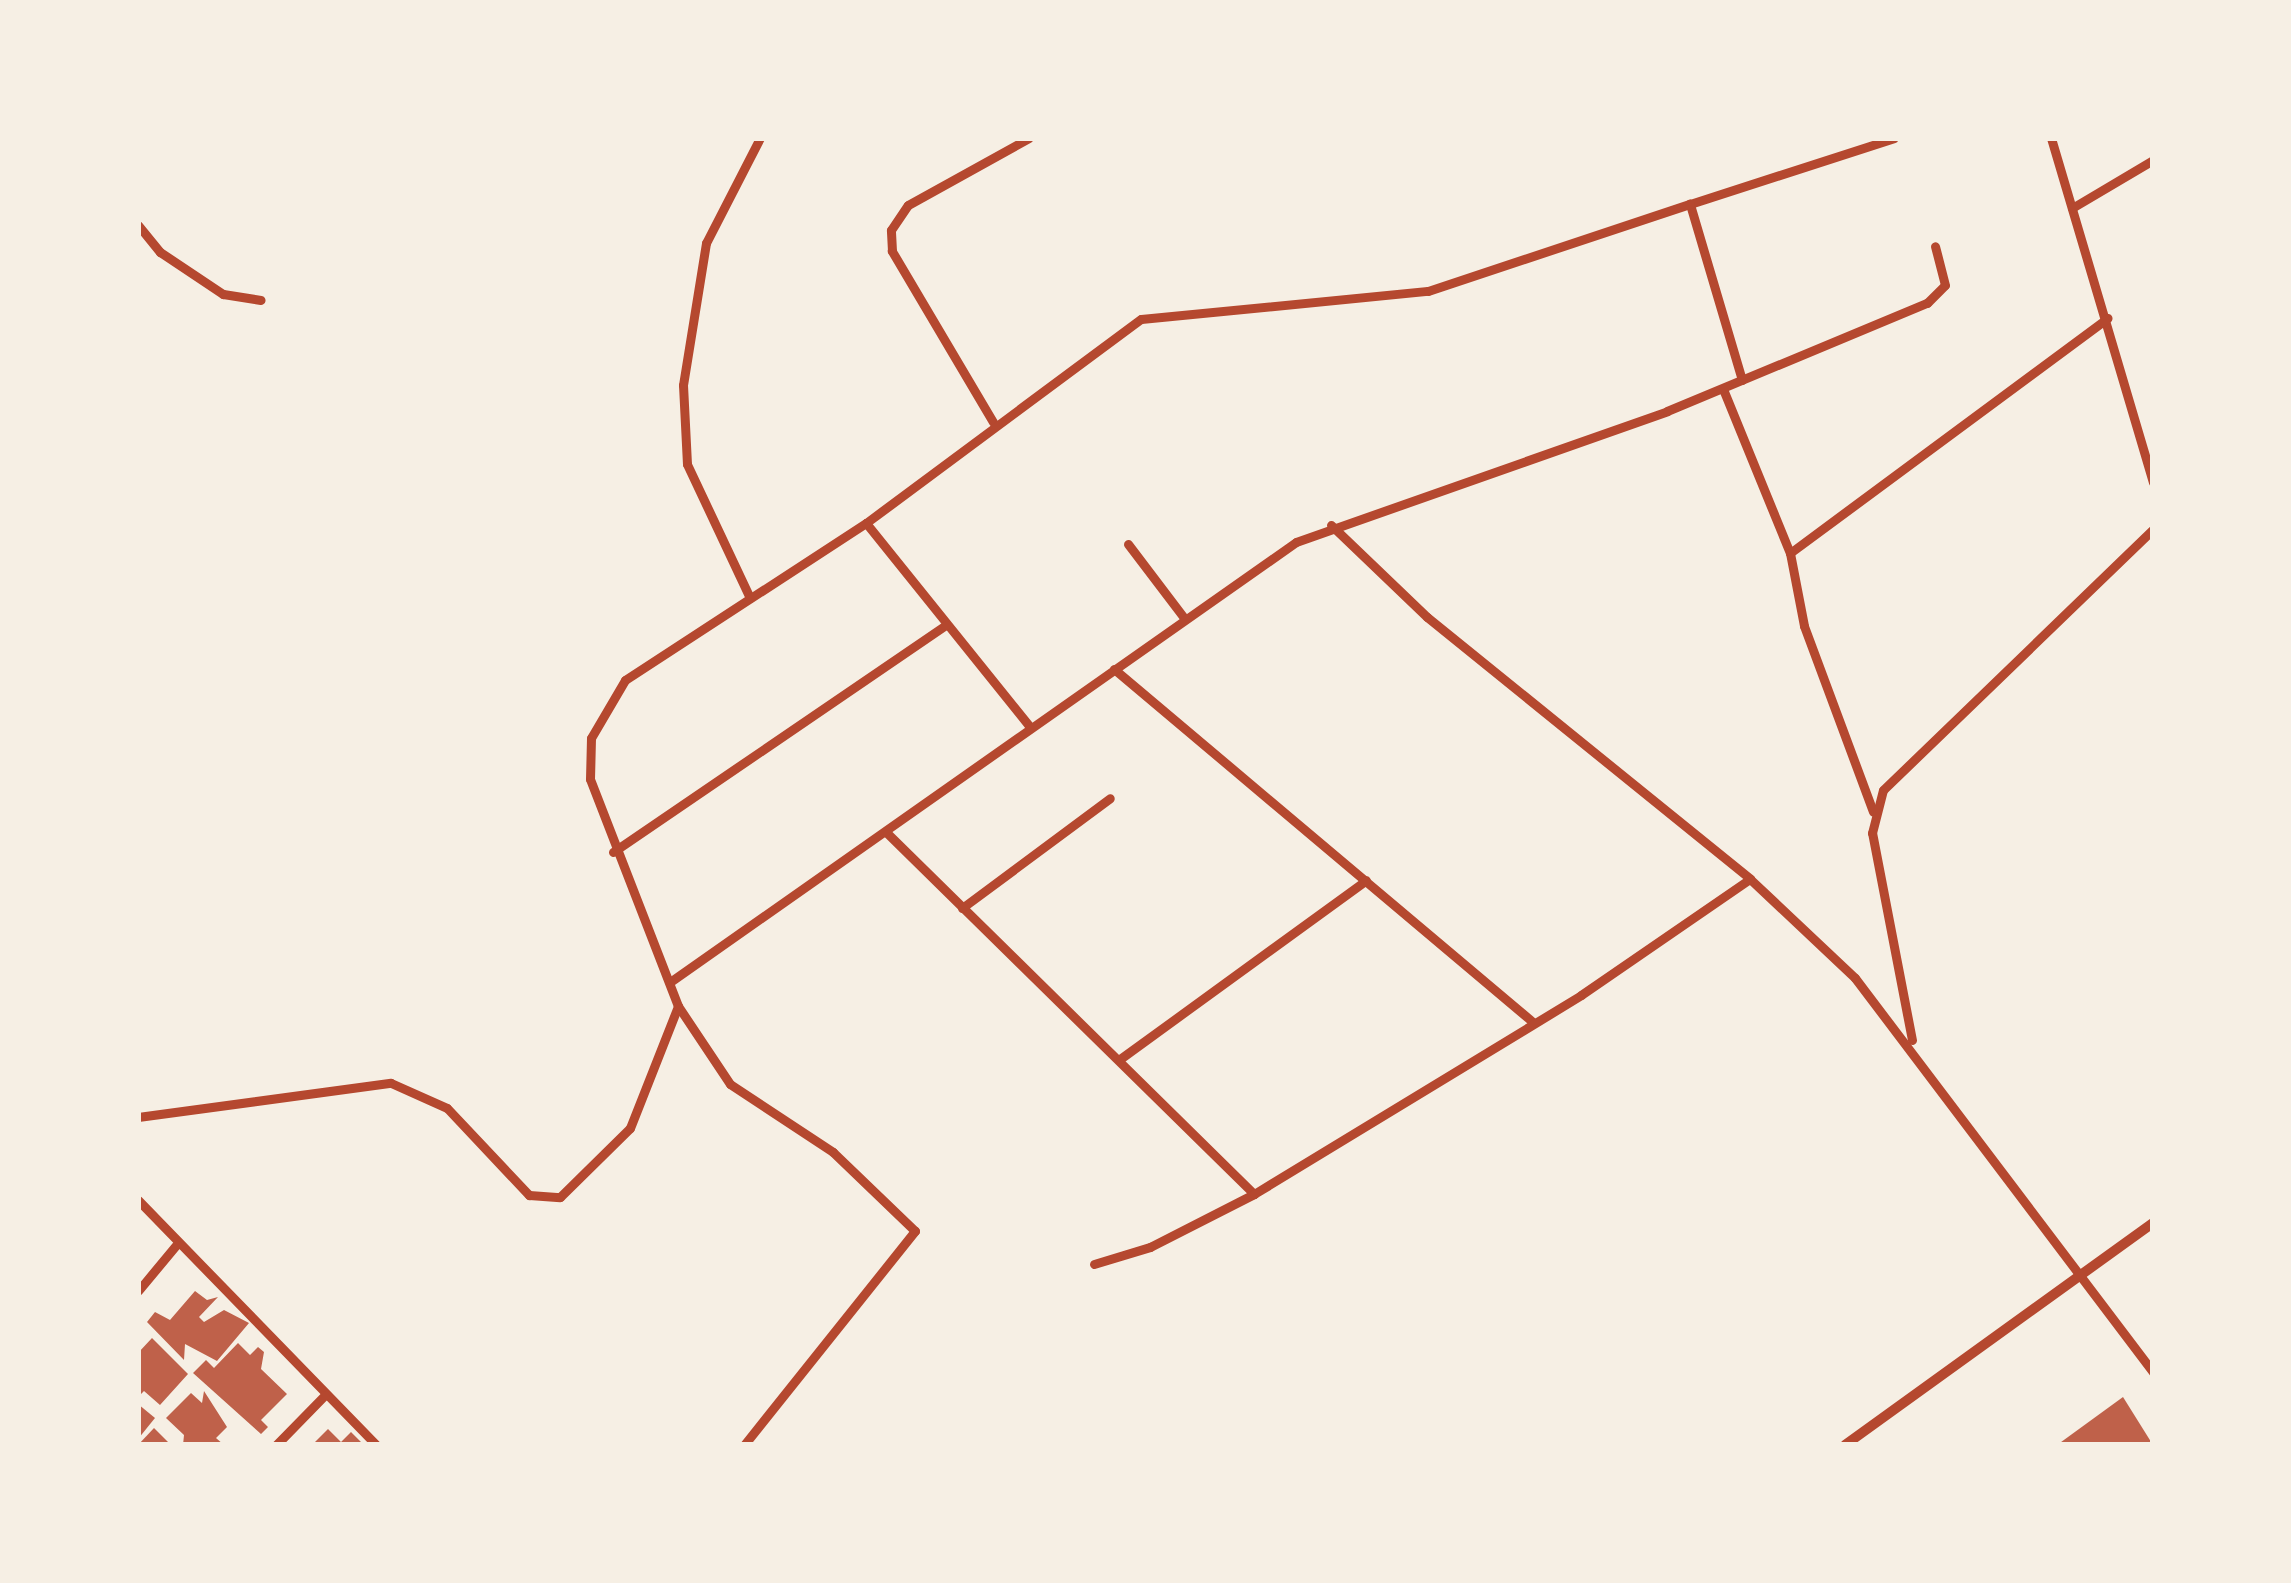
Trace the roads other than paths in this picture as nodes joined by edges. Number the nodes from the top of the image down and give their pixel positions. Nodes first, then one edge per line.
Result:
1 (760, 138) edge
2 (1029, 138) edge
3 (1894, 138) edge
4 (2051, 138) edge
5 (2153, 160) edge
6 (1690, 204) junction
7 (2072, 208) junction
8 (138, 225) edge
9 (1935, 246) dead end
10 (261, 300) dead end
11 (2108, 318) junction
12 (1742, 380) junction
13 (1723, 388) junction
14 (993, 422) junction
15 (2153, 482) edge
16 (866, 523) junction
17 (1331, 525) junction
18 (2153, 529) edge
19 (1128, 544) dead end
20 (1790, 553) junction
21 (750, 598) junction
22 (1185, 619) junction
23 (946, 626) junction
24 (1114, 669) junction
25 (1030, 727) junction
26 (1110, 798) dead end
27 (1874, 813) junction
28 (887, 833) junction
29 (613, 852) junction
30 (1750, 879) junction
31 (1366, 880) junction
32 (962, 908) junction
33 (670, 982) junction
34 (679, 1006) junction
35 (1534, 1023) junction
36 (1913, 1045) junction
37 (1120, 1059) junction
38 (138, 1117) edge
39 (1255, 1194) junction
40 (138, 1200) edge
41 (2153, 1223) edge
42 (176, 1245) junction
43 (1094, 1264) dead end
44 (2080, 1277) junction
45 (138, 1291) edge
46 (2153, 1372) edge
47 (324, 1396) junction
48 (276, 1445) edge
49 (376, 1445) edge
50 (744, 1445) edge
51 (1845, 1445) edge

1 - 21 street
2 - 14 street
3 - 6 street
4 - 7 street
5 - 7 street
6 - 12 street
6 - 14 street
7 - 11 street
8 - 10 street
9 - 12 street
11 - 15 street
11 - 20 street
12 - 13 street
13 - 17 street
13 - 20 street
14 - 16 street
16 - 21 street
16 - 23 street
17 - 22 street
17 - 30 street
18 - 27 street
19 - 22 street
20 - 27 street
21 - 29 street
22 - 24 street
23 - 25 street
23 - 29 street
24 - 25 street
24 - 31 street
25 - 28 street
26 - 32 street
27 - 36 street
28 - 32 street
28 - 33 street
29 - 33 street
30 - 35 street
30 - 36 street
31 - 35 street
31 - 37 street
32 - 37 street
33 - 34 street
34 - 38 street
34 - 50 street
35 - 39 street
36 - 44 street
37 - 39 street
39 - 43 street
40 - 42 street
41 - 44 street
42 - 45 street
42 - 47 street
44 - 46 street
44 - 51 street
47 - 48 street
47 - 49 street

